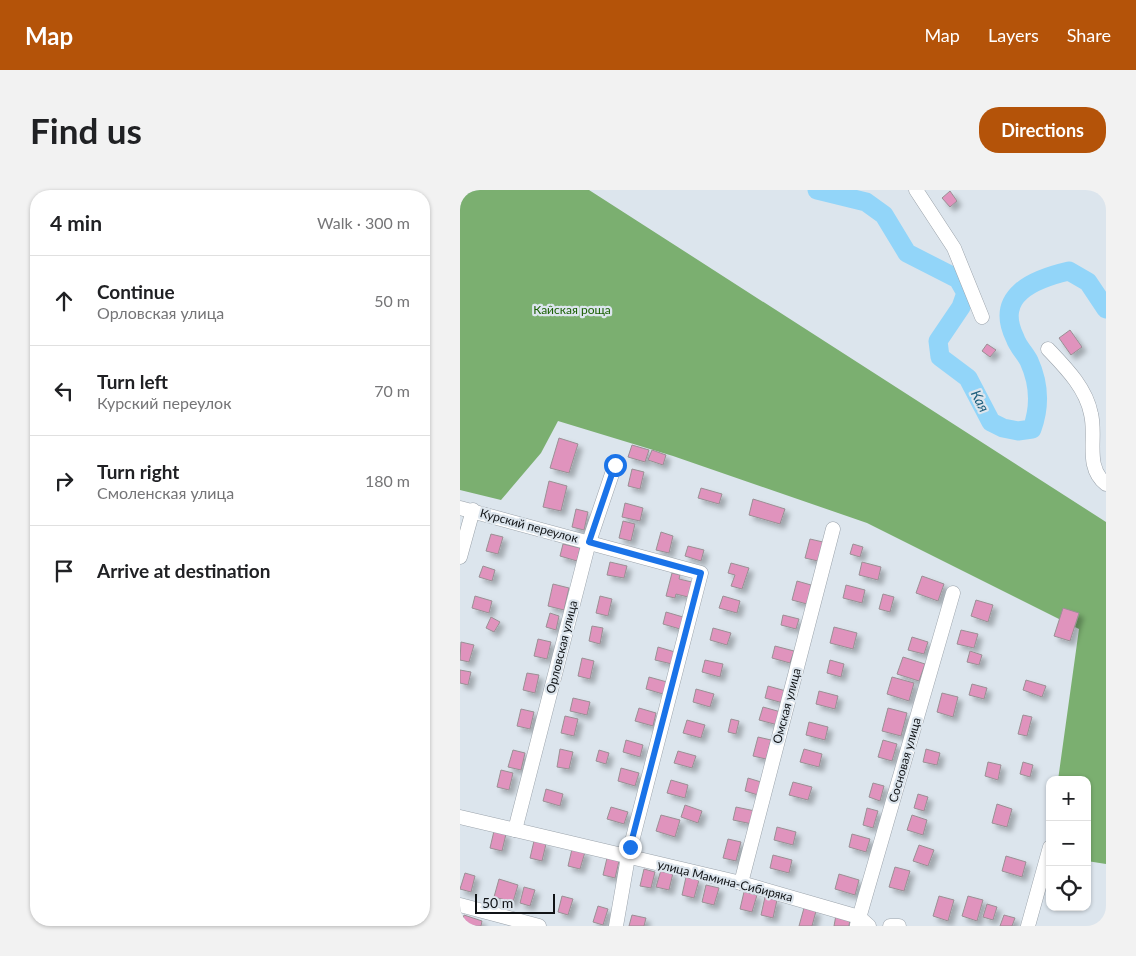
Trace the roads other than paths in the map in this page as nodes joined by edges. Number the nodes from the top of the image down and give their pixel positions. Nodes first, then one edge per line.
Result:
1 (916, 190) edge
2 (982, 317) dead end
3 (1048, 349) dead end
4 (615, 465) dead end
5 (1106, 484) edge
6 (467, 509) edge
7 (833, 528) dead end
8 (589, 542) junction
9 (460, 557) edge
10 (953, 593) dead end
11 (460, 817) edge
12 (515, 830) junction
13 (628, 856) junction
14 (1046, 861) edge
15 (741, 883) junction
16 (460, 905) edge
17 (862, 923) edge
18 (531, 925) edge
19 (616, 926) edge
20 (890, 926) edge
21 (899, 926) edge
22 (1028, 926) edge

1 - 2 street
3 - 5 street
4 - 8 street, Орловская улица
6 - 8 street, Курский переулок
6 - 9 street
7 - 15 street, Омская улица
8 - 12 street, Орловская улица
8 - 13 street, Курский переулок
10 - 17 street, Сосновая улица
11 - 12 street, улица Мамина-Сибиряка
12 - 13 street, улица Мамина-Сибиряка
13 - 15 street, улица Мамина-Сибиряка
13 - 19 street
14 - 22 street
15 - 17 street, улица Мамина-Сибиряка
16 - 18 street
20 - 21 street

